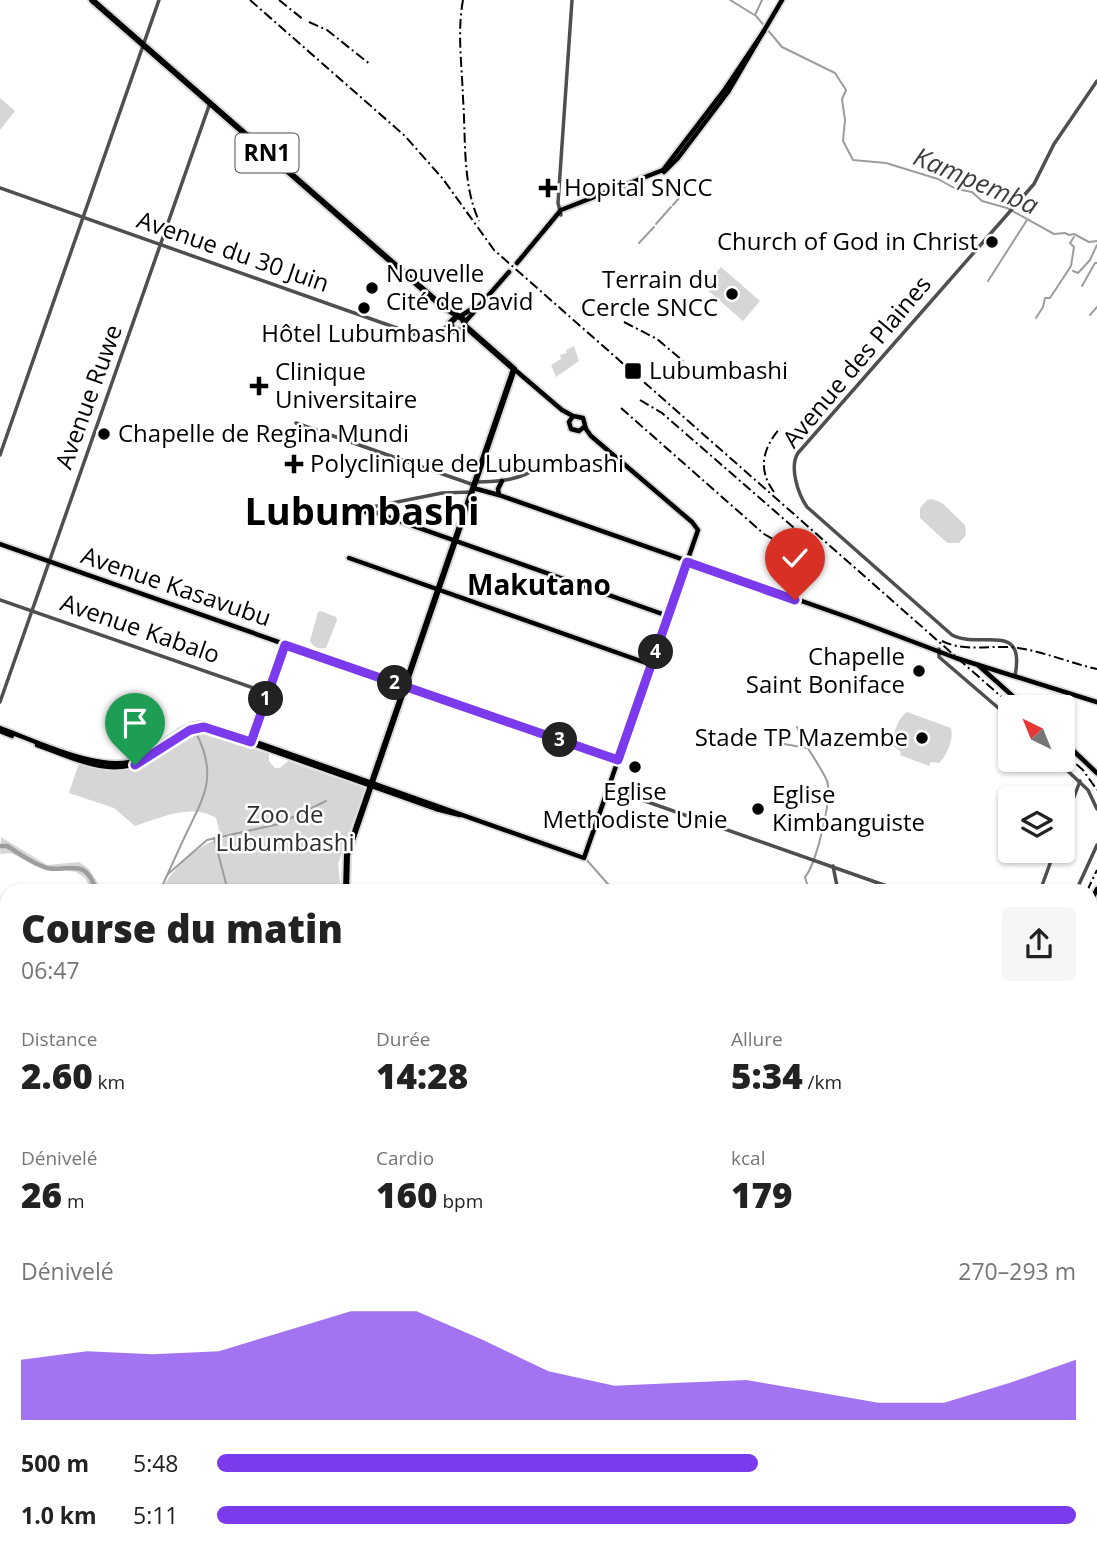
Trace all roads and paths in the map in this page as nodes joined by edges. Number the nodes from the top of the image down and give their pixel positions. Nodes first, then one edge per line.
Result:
1 (92, 0) edge
2 (159, 0) edge
3 (572, 0) edge
4 (782, 0) edge
5 (144, 46) junction
6 (1097, 81) edge
7 (211, 103) junction
8 (0, 188) edge
9 (560, 213) junction
10 (83, 217) junction
11 (160, 245) junction
12 (517, 263) dead end
13 (509, 272) dead end
14 (478, 305) junction
15 (442, 306) junction
16 (458, 317) junction
17 (450, 323) junction
18 (465, 324) junction
19 (456, 331) junction
20 (476, 336) junction
21 (428, 339) junction
22 (514, 369) junction
23 (571, 419) junction
24 (296, 423) dead end
25 (584, 426) junction
26 (579, 431) junction
27 (591, 436) junction
28 (0, 455) edge
29 (540, 466) dead end
30 (502, 481) junction
31 (474, 487) junction
32 (499, 495) junction
33 (368, 509) joint
34 (454, 541) junction
35 (0, 544) edge
36 (349, 558) dead end
37 (50, 561) junction
38 (687, 562) junction
39 (438, 589) junction
40 (0, 600) edge
41 (33, 610) junction
42 (668, 615) junction
43 (285, 645) junction
44 (938, 650) junction
45 (943, 656) junction
46 (976, 663) junction
47 (652, 665) junction
48 (1015, 676) junction
49 (404, 686) junction
50 (268, 693) junction
51 (1012, 695) edge
52 (0, 702) edge
53 (1097, 702) edge
54 (998, 708) edge
55 (0, 730) edge
56 (251, 741) junction
57 (1075, 752) edge
58 (618, 760) junction
59 (1070, 772) edge
60 (1097, 773) edge
61 (1080, 781) junction
62 (370, 783) junction
63 (608, 788) junction
64 (1075, 794) edge
65 (1097, 809) edge
66 (1097, 845) edge
67 (1051, 863) edge
68 (833, 866) junction
69 (345, 884) edge
70 (837, 884) edge
71 (882, 884) edge
72 (1043, 884) edge
73 (1079, 884) edge

1 - 5 highway, RN1
2 - 5 street
3 - 9 street
4 - 9 main road
5 - 7 highway, RN1
5 - 10 street
6 - 48 street, Avenue des Plaines
7 - 11 street, Avenue Ruwe
7 - 15 highway, RN1
8 - 10 street, Avenue du 30 Juin
9 - 12 main road
10 - 11 street, Avenue du 30 Juin
10 - 28 street
11 - 21 street, Avenue du 30 Juin
11 - 37 street, Avenue Ruwe
13 - 14 main road
14 - 16 main road
14 - 18 main road
15 - 16 highway, RN1
15 - 17 highway, RN1
16 - 17 highway
16 - 18 highway, RN1
17 - 19 highway, RN1
17 - 21 street
18 - 19 highway
18 - 20 highway, RN1
19 - 20 highway, RN1
19 - 21 street
20 - 22 highway, RN1
22 - 23 main road
22 - 31 highway
23 - 25 main road
23 - 26 main road
24 - 31 street
25 - 26 main road
25 - 27 main road
26 - 27 main road
27 - 38 main road
29 - 30 street
30 - 31 street
30 - 32 main road
31 - 32 main road
31 - 33 street
31 - 34 highway
32 - 38 main road
33 - 34 main road
34 - 39 highway
34 - 42 main road
35 - 37 main road, Avenue Kasavubu
36 - 39 main road
37 - 41 street, Avenue Ruwe
37 - 43 main road, Avenue Kasavubu
38 - 42 main road
38 - 44 main road
39 - 47 main road
39 - 49 highway
40 - 41 street, Avenue Kabalo
41 - 50 street, Avenue Kabalo
41 - 52 street, Avenue Ruwe
42 - 47 main road
43 - 49 main road, Avenue Kasavubu
43 - 50 street
44 - 45 main road
44 - 46 main road
45 - 46 main road
45 - 54 street
46 - 48 main road
46 - 51 main road
47 - 58 main road
48 - 53 main road
49 - 58 street, Avenue Kasavubu
49 - 62 highway
50 - 56 street
55 - 56 main road
56 - 62 main road
57 - 60 main road
58 - 63 main road
59 - 61 street
61 - 64 street
61 - 65 street
62 - 63 main road
62 - 69 highway
63 - 68 street
66 - 73 street
67 - 72 street
68 - 70 street
68 - 71 street

